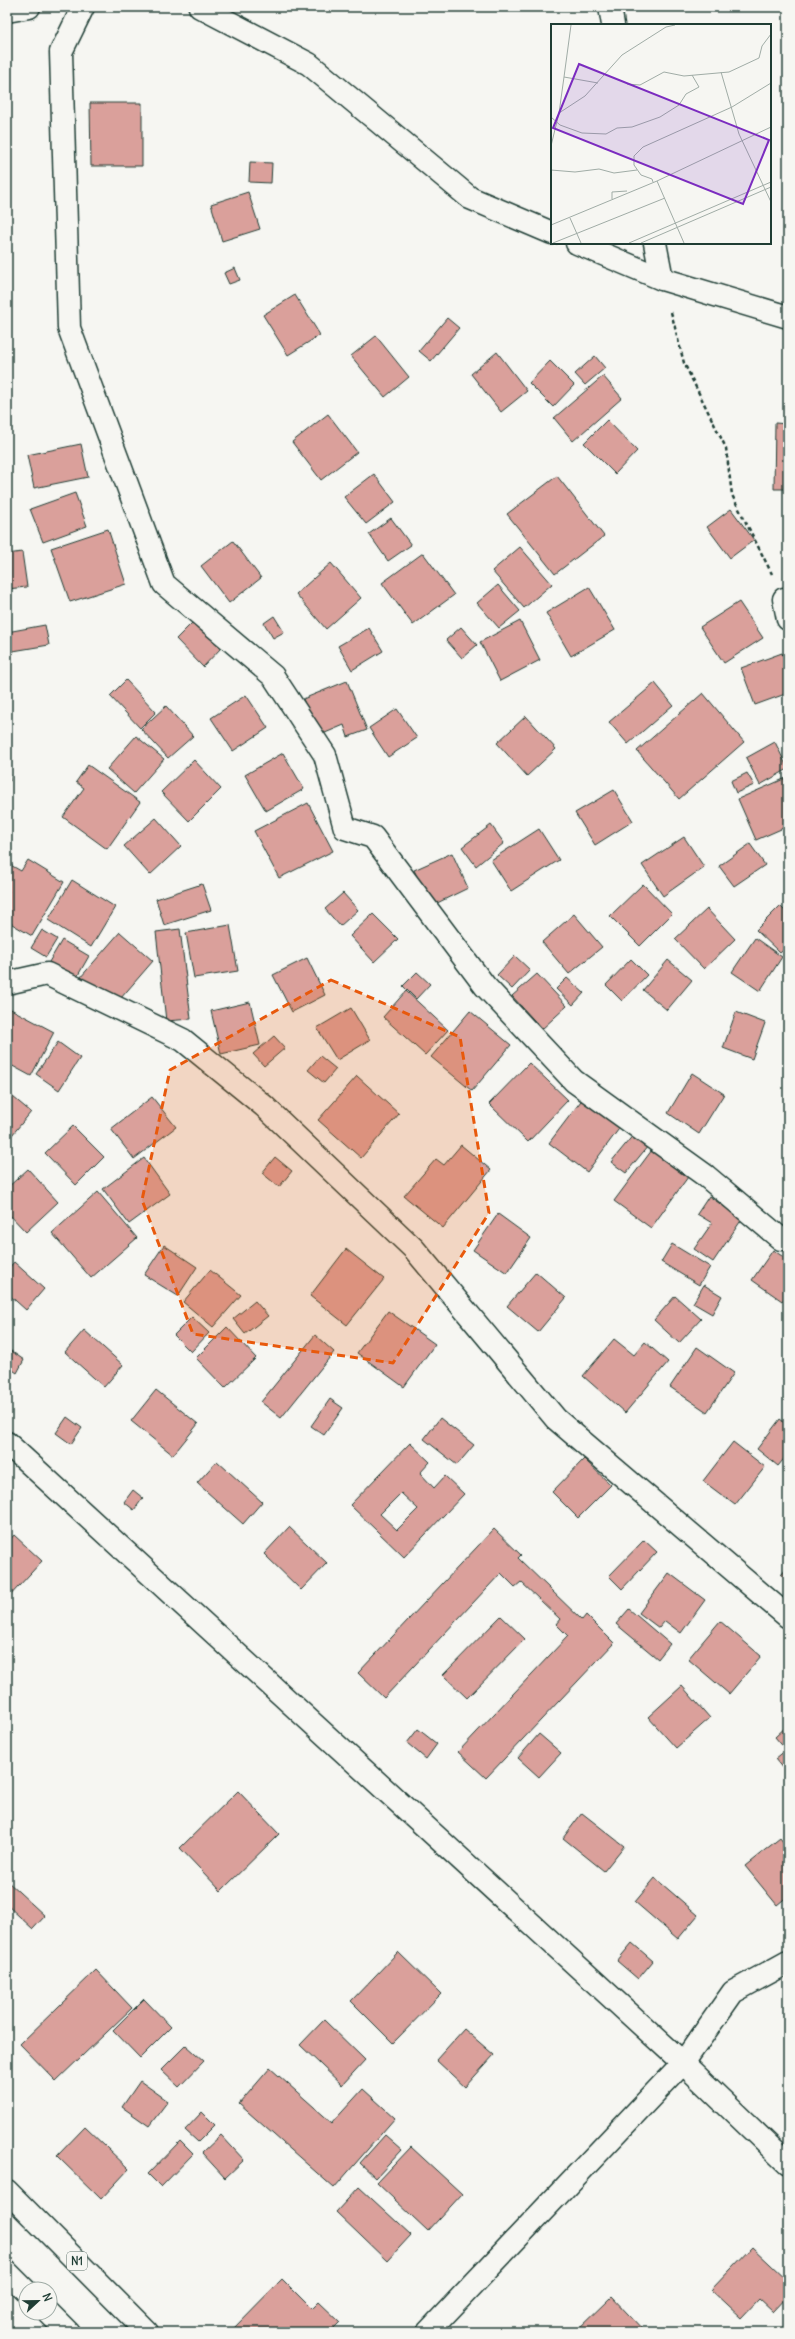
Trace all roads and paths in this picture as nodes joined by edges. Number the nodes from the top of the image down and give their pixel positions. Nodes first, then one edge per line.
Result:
1 (29, 7) edge
2 (83, 7) edge
3 (200, 7) edge
4 (610, 7) edge
5 (7, 11) edge
6 (614, 24) edge
7 (551, 233) edge
8 (579, 244) edge
9 (655, 244) edge
10 (662, 279) junction
11 (788, 317) edge
12 (786, 609) edge
13 (7, 982) edge
14 (788, 1240) edge
15 (7, 1443) edge
16 (788, 1617) edge
17 (788, 1962) edge
18 (683, 2063) junction
19 (788, 2164) edge
20 (7, 2191) edge
21 (7, 2272) edge
22 (18, 2282) edge
23 (57, 2321) edge
24 (68, 2332) edge
25 (147, 2332) edge
26 (428, 2332) edge

1 - 5 main road
2 - 14 main road
3 - 7 main road
4 - 6 main road
8 - 10 main road
9 - 10 main road
10 - 11 main road
10 - 12 path
13 - 16 main road
15 - 18 main road
17 - 18 main road
18 - 19 main road
18 - 26 main road
20 - 25 main road, N1
21 - 22 main road
23 - 24 main road

